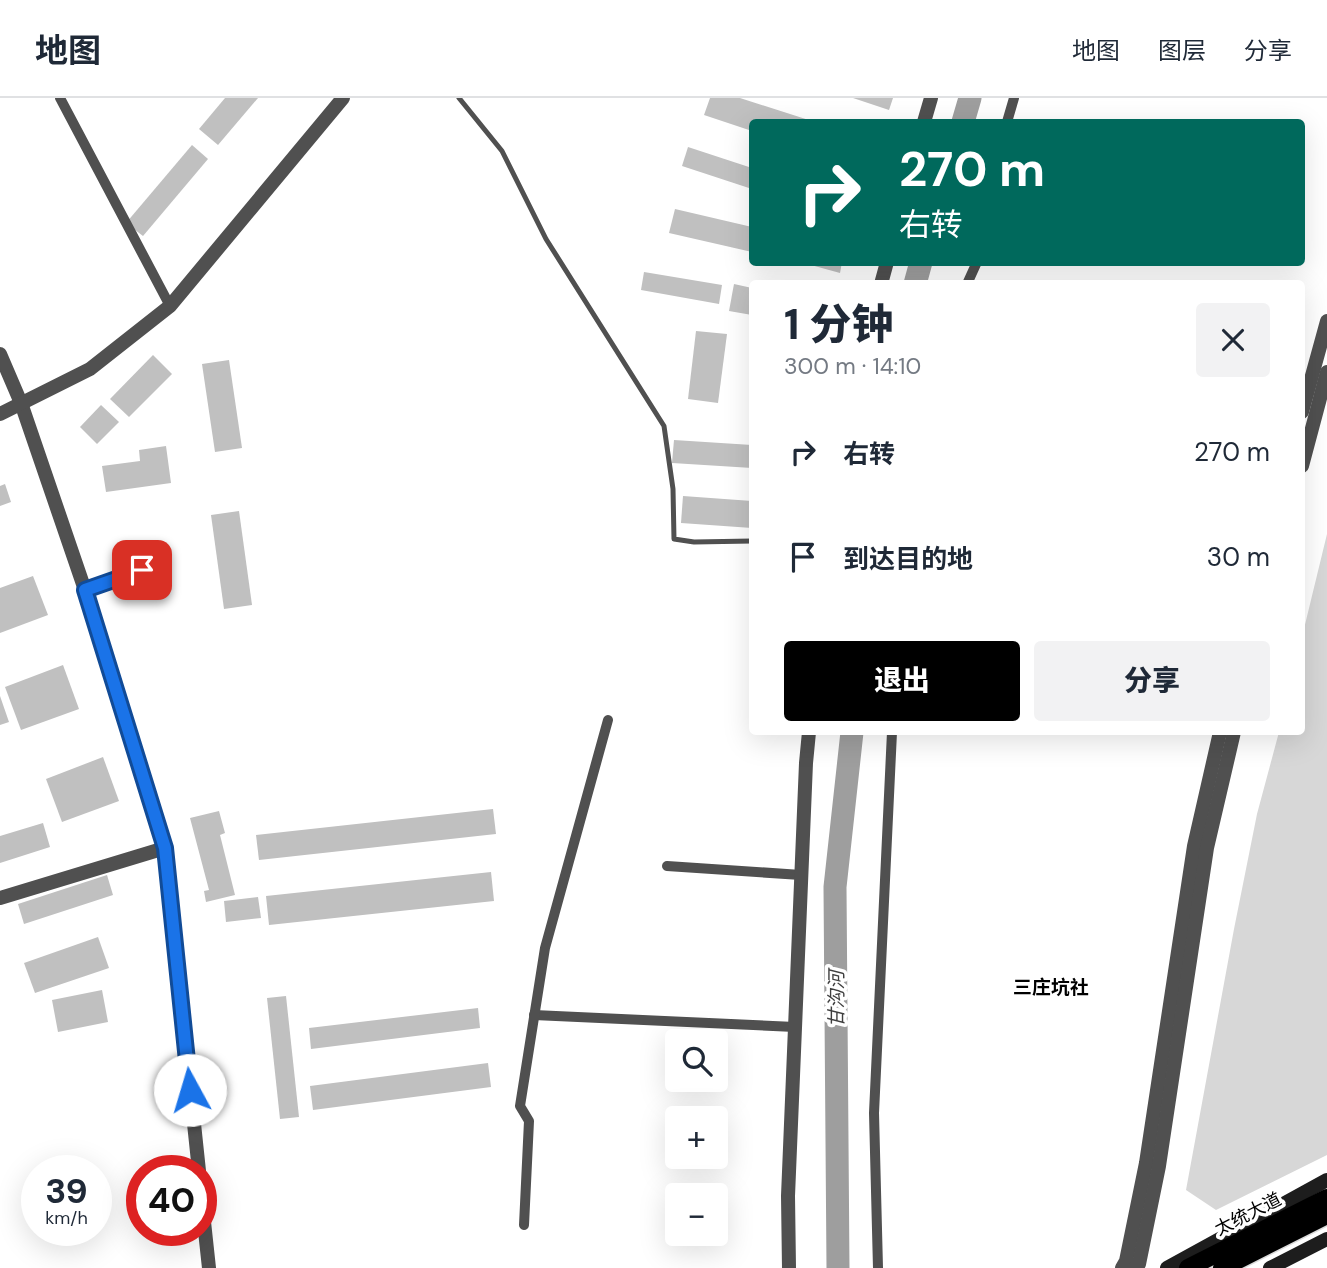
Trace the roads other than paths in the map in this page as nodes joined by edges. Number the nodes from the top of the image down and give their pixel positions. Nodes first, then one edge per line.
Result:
1 (60, 98) edge
2 (343, 98) edge
3 (459, 98) edge
4 (931, 98) edge
5 (1014, 98) edge
6 (925, 119) edge
7 (1008, 119) edge
8 (170, 306) junction
9 (1327, 321) edge
10 (0, 354) edge
11 (1327, 372) edge
12 (1305, 401) edge
13 (21, 403) junction
14 (0, 414) edge
15 (1305, 455) edge
16 (749, 541) edge
17 (142, 570) dead end
18 (85, 590) junction
19 (608, 720) dead end
20 (809, 735) edge
21 (892, 735) edge
22 (1219, 735) edge
23 (1233, 735) edge
24 (165, 848) junction
25 (667, 866) dead end
26 (801, 875) junction
27 (0, 898) edge
28 (534, 1015) junction
29 (795, 1027) junction
30 (197, 1155) edge
31 (1327, 1180) edge
32 (1327, 1198) edge
33 (1327, 1215) edge
34 (524, 1225) dead end
35 (1327, 1239) edge
36 (207, 1246) edge
37 (209, 1268) edge
38 (789, 1268) edge
39 (878, 1268) edge
40 (1122, 1268) edge
41 (1135, 1268) edge
42 (1167, 1268) edge
43 (1188, 1268) edge
44 (1222, 1268) edge
45 (1270, 1268) edge

1 - 8 street
2 - 8 street
3 - 16 lane
4 - 6 street
5 - 7 street
8 - 13 street
9 - 12 street
10 - 13 street
11 - 15 street
13 - 14 street
13 - 18 street
17 - 18 lane
18 - 24 street
19 - 28 street
20 - 26 street
21 - 39 street
22 - 40 street
23 - 41 street
24 - 27 street
24 - 30 street
25 - 26 street
26 - 29 street
28 - 29 street
28 - 34 street
29 - 38 street
31 - 42 main road
32 - 43 main road, 太统大道
33 - 44 main road, 太统大道
35 - 45 main road
36 - 37 street

